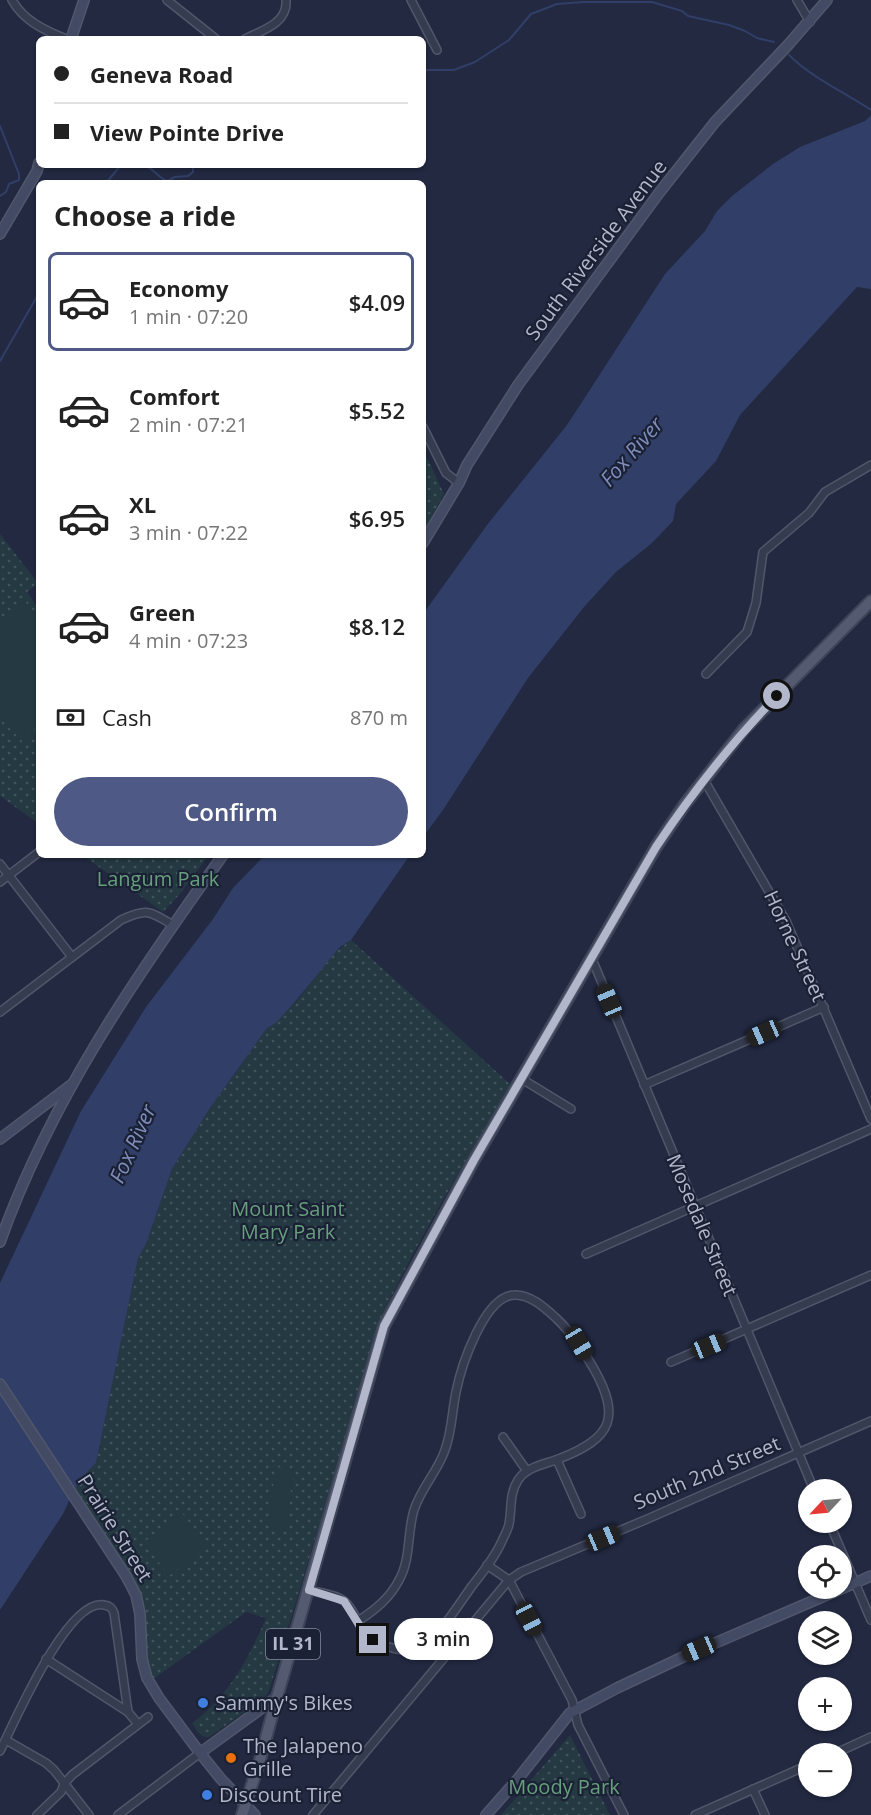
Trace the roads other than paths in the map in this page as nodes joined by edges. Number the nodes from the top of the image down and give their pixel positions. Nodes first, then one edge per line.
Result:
1 (12, 0) edge
2 (84, 0) edge
3 (167, 0) edge
4 (286, 0) edge
5 (411, 0) edge
6 (797, 0) edge
7 (827, 0) edge
8 (810, 21) junction
9 (58, 36) edge
10 (72, 36) edge
11 (212, 36) edge
12 (250, 36) edge
13 (437, 50) dead end
14 (38, 168) edge
15 (0, 234) edge
16 (426, 433) edge
17 (871, 465) edge
18 (459, 483) junction
19 (426, 538) edge
20 (871, 601) edge
21 (706, 674) dead end
22 (704, 780) junction
23 (36, 854) edge
24 (221, 858) edge
25 (0, 864) edge
26 (9, 875) junction
27 (0, 882) edge
28 (173, 925) junction
29 (72, 957) junction
30 (592, 959) junction
31 (824, 1007) junction
32 (0, 1012) edge
33 (522, 1079) junction
34 (75, 1082) junction
35 (644, 1085) junction
36 (571, 1109) dead end
37 (871, 1116) edge
38 (871, 1129) edge
39 (0, 1139) edge
40 (696, 1206) junction
41 (0, 1242) edge
42 (586, 1254) dead end
43 (871, 1275) edge
44 (747, 1330) junction
45 (671, 1362) dead end
46 (0, 1384) edge
47 (871, 1421) edge
48 (503, 1437) dead end
49 (799, 1453) junction
50 (557, 1460) junction
51 (527, 1471) junction
52 (810, 1479) edge
53 (581, 1514) dead end
54 (834, 1533) edge
55 (487, 1565) junction
56 (871, 1576) edge
57 (509, 1580) junction
58 (855, 1583) junction
59 (309, 1590) junction
60 (871, 1620) edge
61 (358, 1621) junction
62 (46, 1659) junction
63 (277, 1697) junction
64 (575, 1711) junction
65 (128, 1712) junction
66 (148, 1717) dead end
67 (138, 1725) junction
68 (871, 1737) edge
69 (6, 1740) junction
70 (852, 1746) edge
71 (0, 1751) edge
72 (200, 1753) junction
73 (798, 1769) edge
74 (64, 1784) junction
75 (753, 1789) junction
76 (244, 1811) edge
77 (37, 1815) edge
78 (89, 1815) edge
79 (118, 1815) edge
80 (255, 1815) edge
81 (313, 1815) edge
82 (486, 1815) edge
83 (624, 1815) edge
84 (696, 1815) edge
85 (765, 1815) edge

1 - 9 street
2 - 10 street
3 - 11 street
4 - 12 street
5 - 13 street
6 - 8 street
7 - 8 street, South Riverside Avenue
8 - 18 street, South Riverside Avenue
14 - 15 street
16 - 18 street
17 - 21 street
18 - 19 street, South Riverside Avenue
20 - 22 main road, IL 31
22 - 30 main road, IL 31
22 - 31 street, Horne Street
23 - 26 street
24 - 28 street
25 - 26 street
26 - 27 street
26 - 29 street
28 - 29 street
28 - 34 street
29 - 32 street
30 - 33 main road, IL 31
30 - 35 street, Mosedale Street
31 - 35 street
31 - 37 street, Horne Street
33 - 36 street
33 - 59 main road, IL 31
34 - 39 street
34 - 41 street
35 - 40 street, Mosedale Street
38 - 40 street
40 - 42 street
40 - 44 street, Mosedale Street
43 - 44 street
44 - 45 street
44 - 49 street, Mosedale Street
46 - 72 street, Prairie Street
47 - 49 street, South 2nd Street
48 - 51 street
49 - 52 street, Mosedale Street
49 - 57 street, South 2nd Street
50 - 51 street
50 - 53 street
50 - 61 street
51 - 55 street
54 - 58 street
55 - 57 street
55 - 61 street
56 - 58 street
57 - 64 street
57 - 81 street, South 2nd Street
58 - 60 street
58 - 64 street
59 - 61 street
59 - 63 main road, IL 31
62 - 65 street
62 - 65 street
62 - 69 street
63 - 72 street
63 - 76 main road, IL 31
64 - 82 street
64 - 83 street
65 - 67 street
66 - 67 street
67 - 74 street
68 - 70 street
69 - 71 street
69 - 74 street
72 - 76 street, Prairie Street
72 - 79 street
73 - 75 street
74 - 77 street
74 - 78 street
75 - 84 street
75 - 85 street
76 - 80 street, Prairie Street

